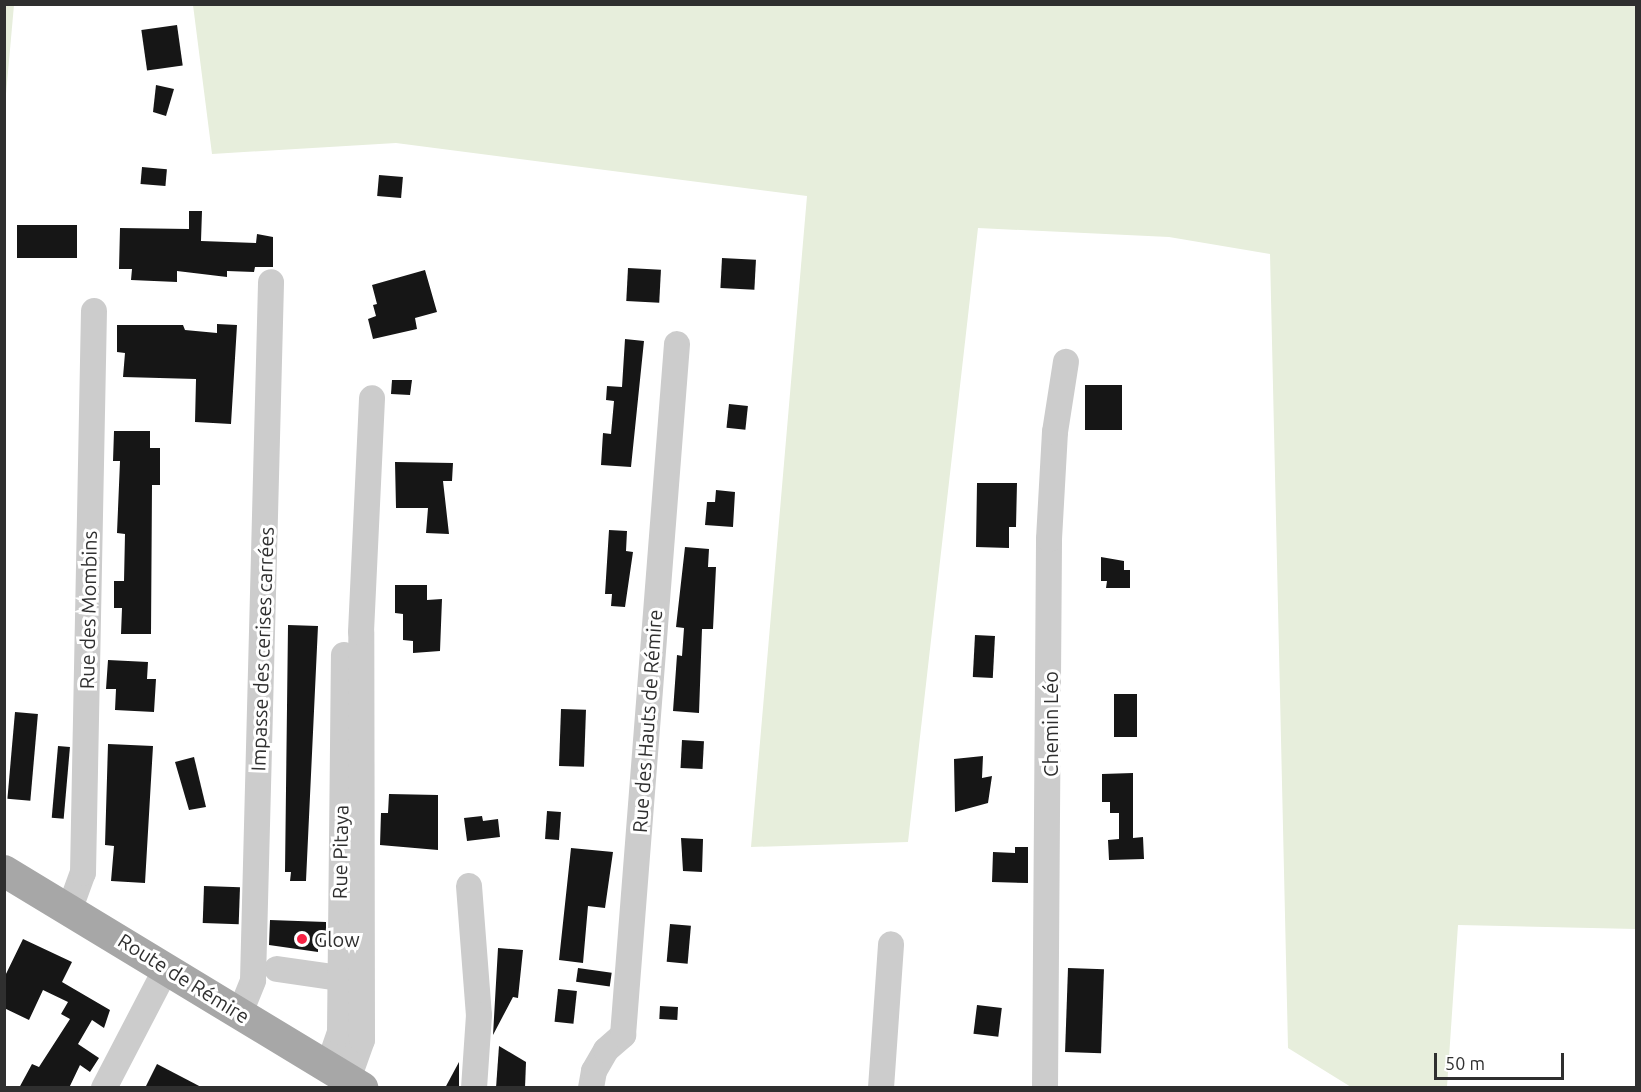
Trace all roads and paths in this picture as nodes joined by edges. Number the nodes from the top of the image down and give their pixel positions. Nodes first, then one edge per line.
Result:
1 (271, 282) dead end
2 (94, 311) dead end
3 (676, 344) dead end
4 (1066, 362) dead end
5 (372, 398) dead end
6 (345, 636) dead end
7 (4, 871) edge
8 (469, 886) dead end
9 (70, 908) junction
10 (891, 944) dead end
11 (167, 967) junction
12 (277, 969) dead end
13 (340, 978) junction
14 (240, 1013) junction
15 (346, 1078) edge
16 (104, 1088) edge
17 (474, 1088) edge
18 (591, 1088) edge
19 (881, 1088) edge
20 (1045, 1088) edge

1 - 14 street, Impasse des cerises carrées
2 - 9 street, Rue des Mombins
3 - 18 street, Rue des Hauts de Rémire
4 - 20 street, Chemin Léo
5 - 15 street
6 - 13 street, Rue Pitaya
7 - 9 main road, Route de Rémire
8 - 17 street
9 - 11 main road, Route de Rémire
10 - 19 street
11 - 14 main road, Route de Rémire
11 - 16 street
12 - 13 street
13 - 15 street, Rue Pitaya
14 - 15 main road, Route de Rémire

